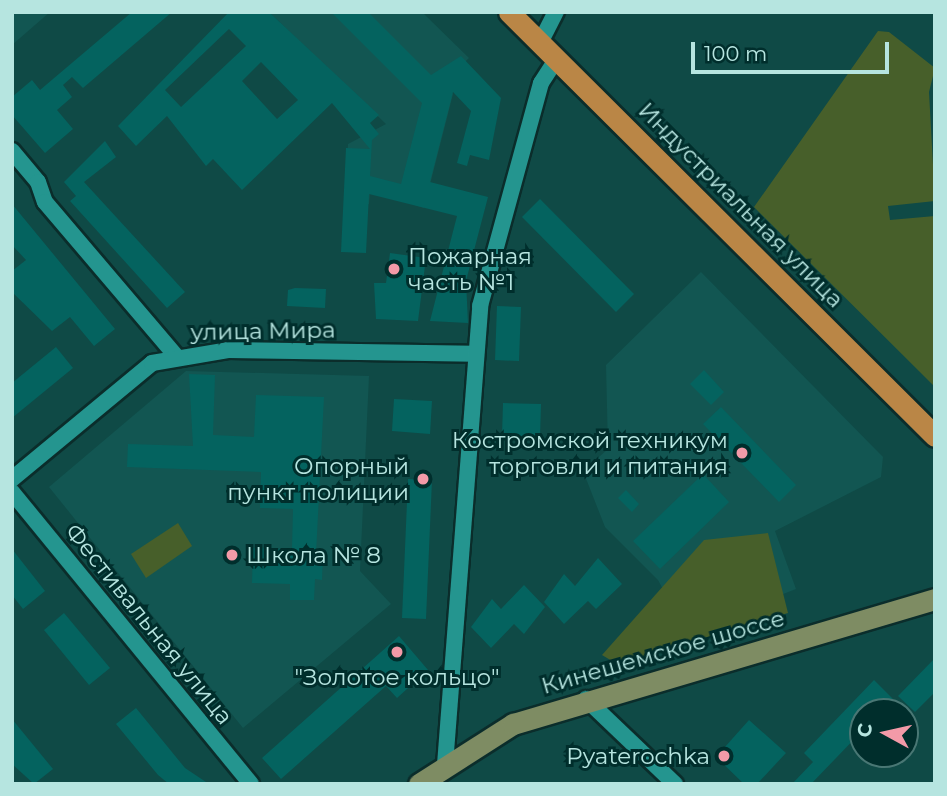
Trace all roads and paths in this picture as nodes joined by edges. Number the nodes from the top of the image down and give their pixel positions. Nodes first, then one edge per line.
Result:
1 (509, 12) edge
2 (555, 12) edge
3 (540, 43) junction
4 (556, 60) junction
5 (12, 150) edge
6 (474, 355) junction
7 (176, 356) junction
8 (935, 436) edge
9 (12, 479) edge
10 (12, 492) edge
11 (935, 599) edge
12 (586, 699) junction
13 (445, 765) junction
14 (251, 784) edge
15 (419, 784) edge
16 (675, 784) edge

1 - 3 highway, Индустриальная улица
2 - 3 street
3 - 4 highway, Индустриальная улица
4 - 6 street
4 - 8 highway, Индустриальная улица
5 - 7 street
6 - 7 street, улица Мира
6 - 13 street
7 - 9 street, улица Мира
10 - 14 street, Фестивальная улица
11 - 12 main road, Кинешемское шоссе
12 - 13 main road, Кинешемское шоссе
12 - 16 street
13 - 15 main road, Кинешемское шоссе

